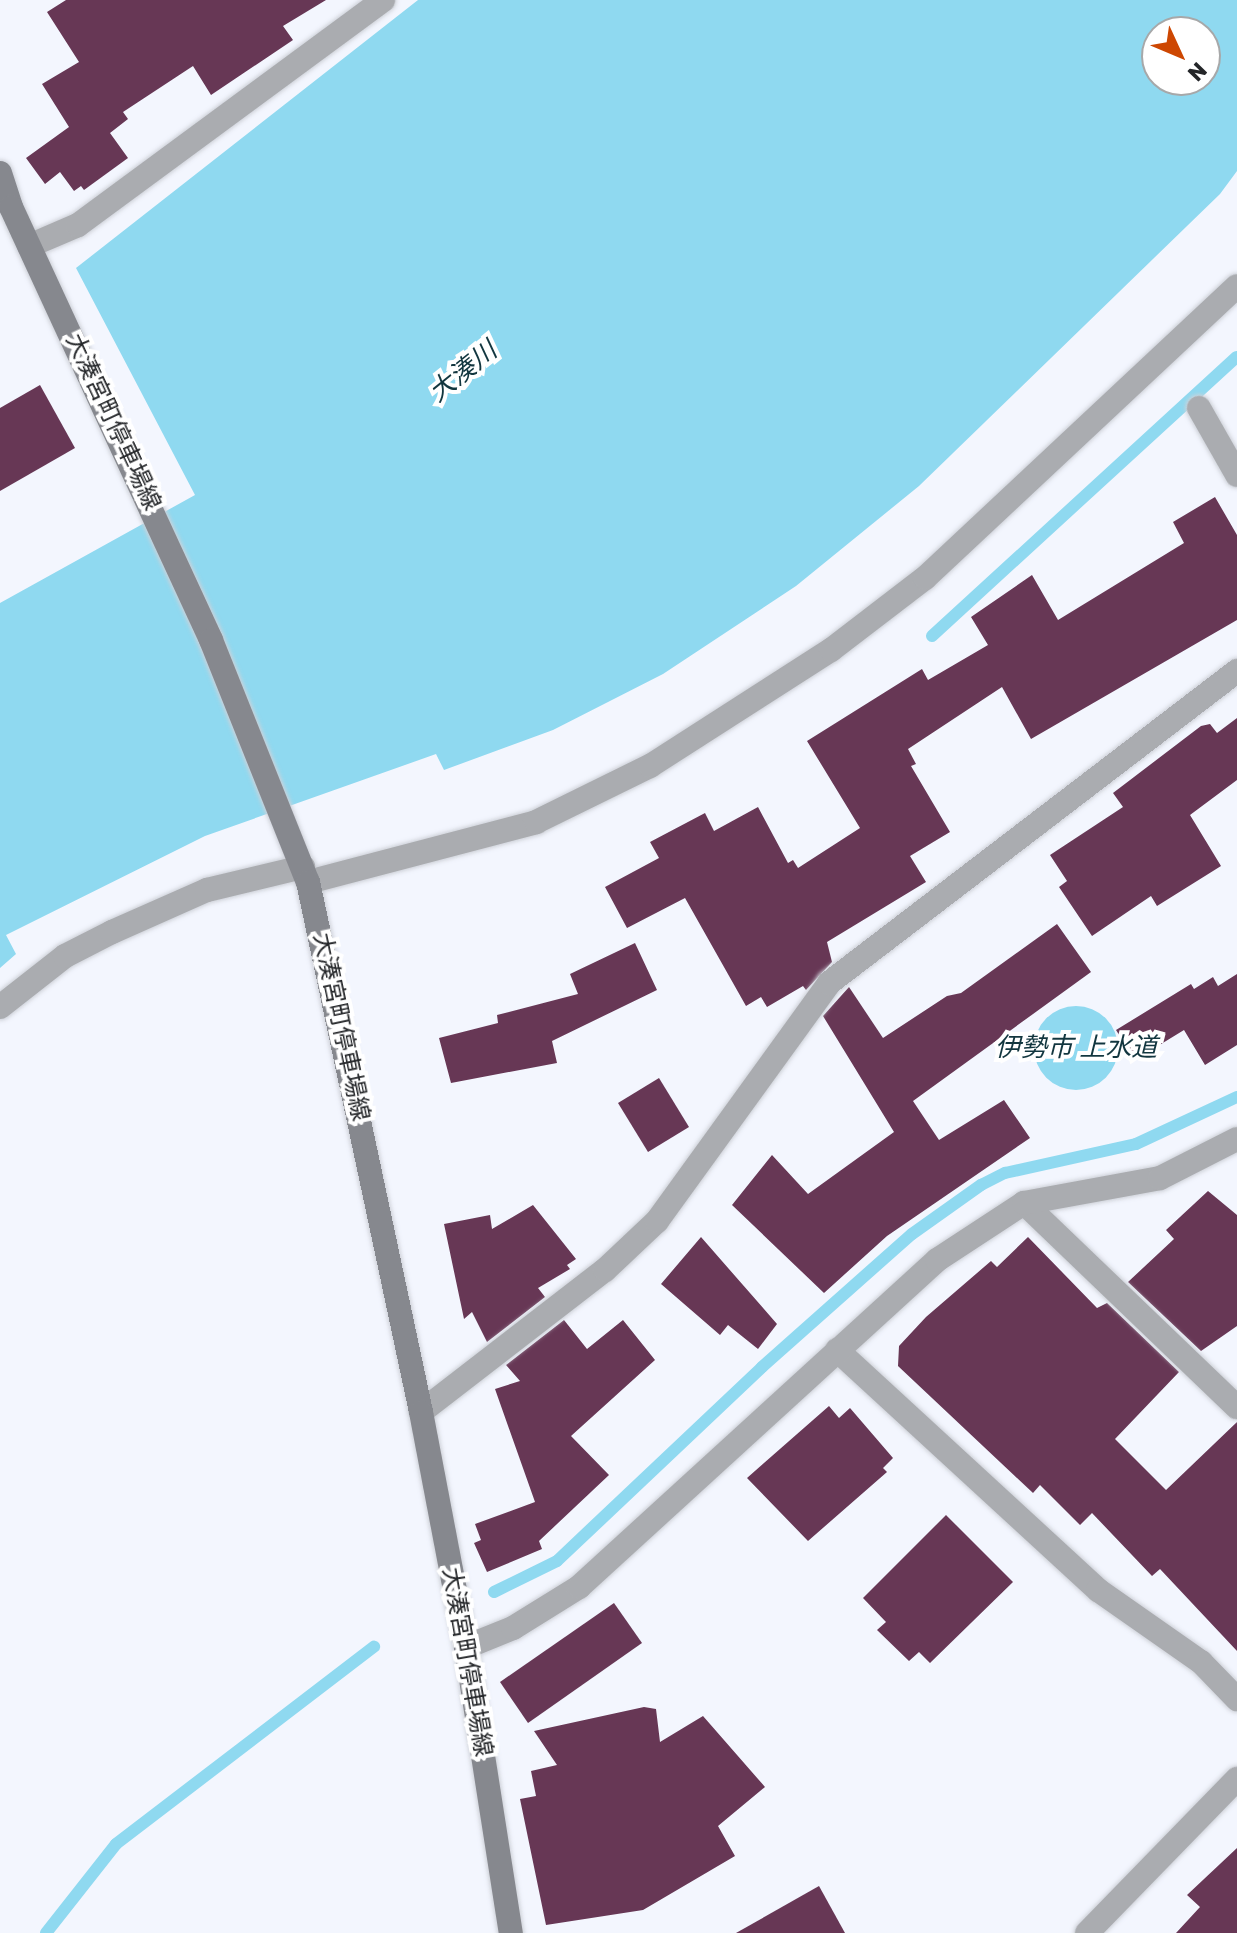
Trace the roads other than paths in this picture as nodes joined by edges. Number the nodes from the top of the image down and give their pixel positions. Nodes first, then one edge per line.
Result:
1 (383, 0) edge
2 (0, 173) edge
3 (5, 209) edge
4 (29, 246) junction
5 (1237, 286) edge
6 (1199, 408) dead end
7 (1237, 475) edge
8 (1237, 671) edge
9 (304, 869) junction
10 (0, 1007) edge
11 (1237, 1139) edge
12 (1024, 1203) junction
13 (837, 1350) junction
14 (1237, 1407) edge
15 (421, 1412) junction
16 (466, 1647) junction
17 (1237, 1699) edge
18 (1237, 1779) edge
19 (511, 1933) edge
20 (1087, 1933) edge

1 - 4 street
2 - 3 main road, 大湊宮町停車場線
3 - 4 main road, 大湊宮町停車場線
4 - 9 main road, 大湊宮町停車場線
5 - 9 street
6 - 7 street
8 - 15 street
9 - 10 street
9 - 15 main road, 大湊宮町停車場線
11 - 12 street
12 - 13 street
12 - 14 street
13 - 16 street
13 - 17 street
15 - 16 main road, 大湊宮町停車場線
16 - 19 main road, 大湊宮町停車場線
18 - 20 street

